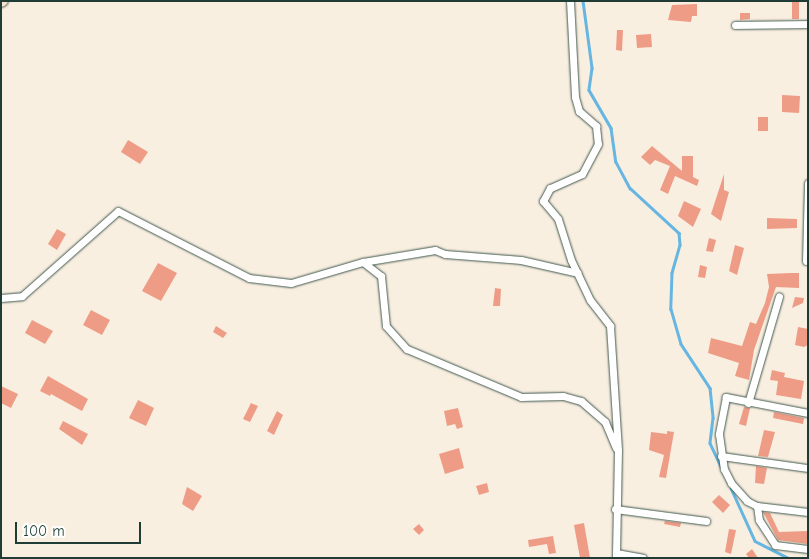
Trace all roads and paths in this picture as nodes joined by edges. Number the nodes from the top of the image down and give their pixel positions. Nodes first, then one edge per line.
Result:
1 (570, 1) edge
2 (808, 24) edge
3 (735, 25) dead end
4 (808, 184) edge
5 (807, 248) edge
6 (806, 261) dead end
7 (363, 262) junction
8 (578, 272) junction
9 (779, 296) dead end
10 (1, 298) edge
11 (748, 402) junction
12 (808, 413) edge
13 (618, 450) junction
14 (721, 456) junction
15 (808, 468) edge
16 (757, 506) junction
17 (614, 508) junction
18 (808, 512) edge
19 (706, 522) dead end
20 (808, 549) edge
21 (616, 555) edge
22 (643, 558) edge

1 - 8 street
2 - 3 street
4 - 5 street
5 - 6 street
7 - 8 street
7 - 10 street
7 - 13 street
8 - 13 street
9 - 11 street
11 - 12 street
11 - 14 street
13 - 17 street
14 - 15 street
14 - 16 street
16 - 18 street
16 - 20 street
17 - 19 street
17 - 21 street
21 - 22 street

